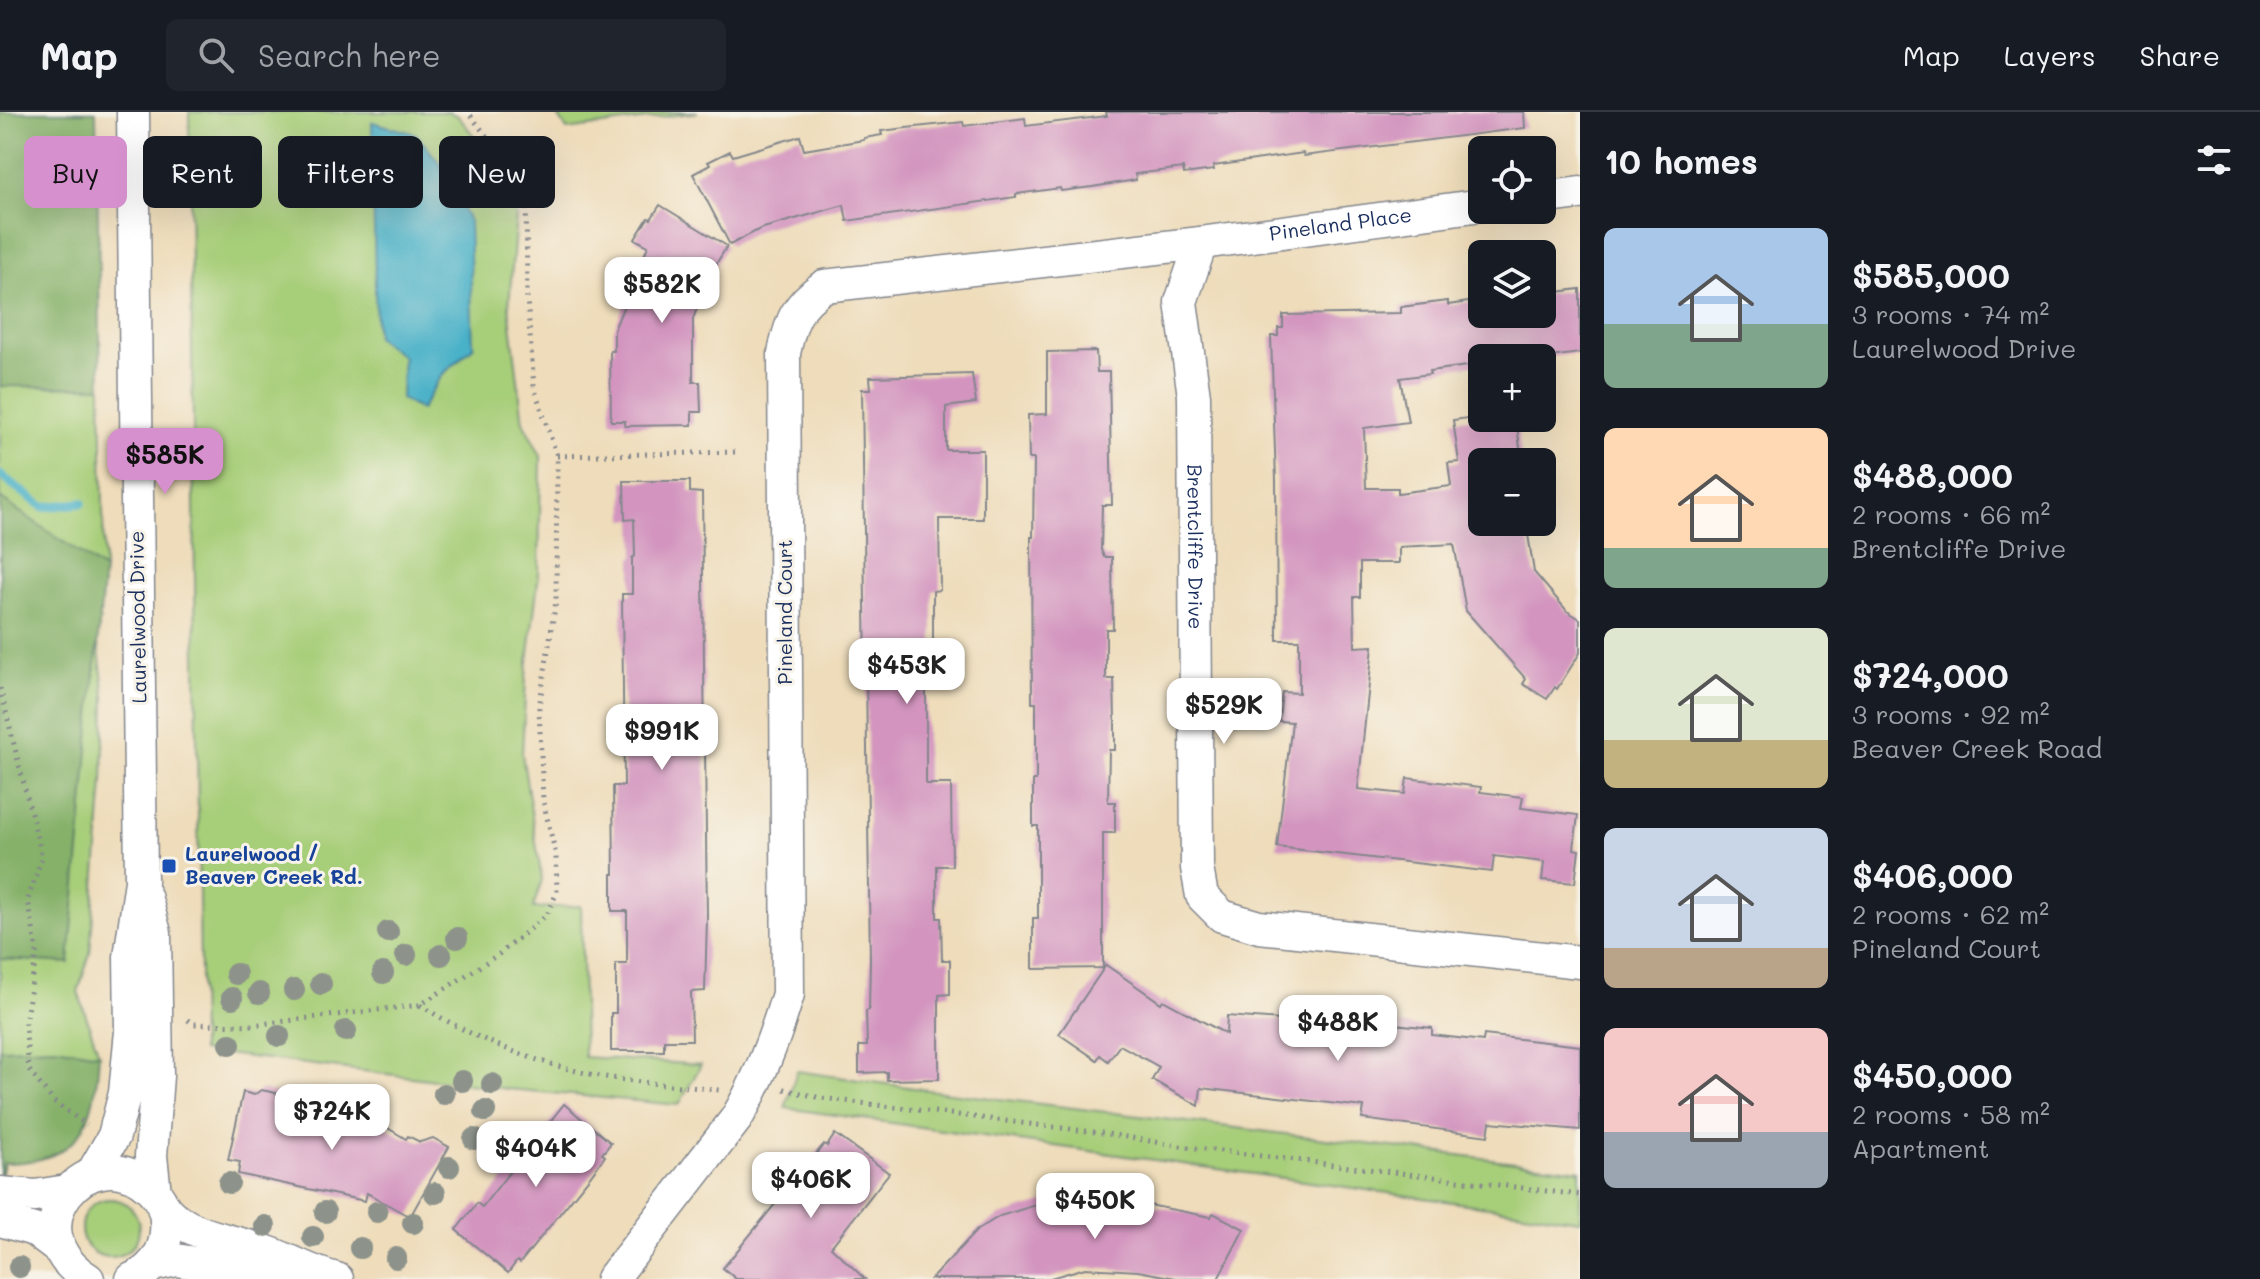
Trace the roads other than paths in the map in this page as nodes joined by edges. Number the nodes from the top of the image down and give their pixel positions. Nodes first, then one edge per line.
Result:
1 (133, 112) edge
2 (1580, 193) edge
3 (1556, 196) edge
4 (1468, 207) edge
5 (1201, 243) junction
6 (141, 881) junction
7 (1580, 962) edge
8 (79, 1183) junction
9 (0, 1193) edge
10 (159, 1200) junction
11 (0, 1220) edge
12 (63, 1261) edge
13 (140, 1274) edge
14 (324, 1276) edge
15 (88, 1279) edge
16 (612, 1279) edge

1 - 6 street, Laurelwood Drive
2 - 3 street
4 - 5 street, Pineland Place
5 - 7 street, Brentcliffe Drive
5 - 16 street, Pineland Court
6 - 8 street, Laurelwood Drive
6 - 10 street, Laurelwood Drive
8 - 9 street
8 - 10 street
8 - 12 street, Laurelwood Drive
10 - 13 street, Laurelwood Drive
10 - 14 street
11 - 12 street
12 - 15 street
13 - 14 street

